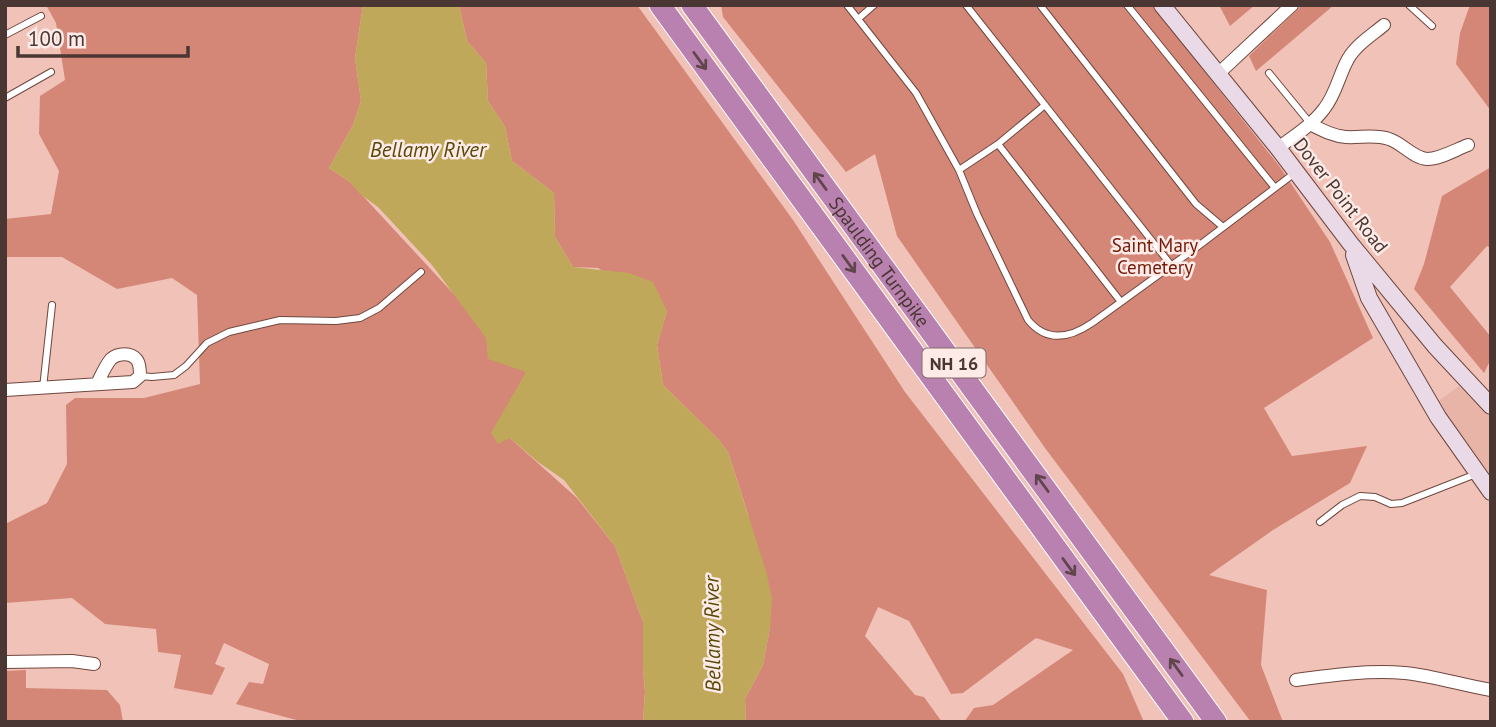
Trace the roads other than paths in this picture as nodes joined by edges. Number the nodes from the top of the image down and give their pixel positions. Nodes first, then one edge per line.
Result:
1 (660, 5) edge
2 (692, 5) edge
3 (847, 5) edge
4 (874, 5) edge
5 (965, 5) edge
6 (1040, 5) edge
7 (1127, 5) edge
8 (1162, 5) edge
9 (1292, 5) edge
10 (1409, 5) edge
11 (41, 16) dead end
12 (858, 19) junction
13 (1384, 25) dead end
14 (1432, 26) dead end
15 (5, 35) edge
16 (51, 72) dead end
17 (1269, 73) dead end
18 (1218, 74) junction
19 (5, 98) edge
20 (1045, 104) junction
21 (1310, 124) junction
22 (998, 145) junction
23 (1468, 145) dead end
24 (1278, 148) junction
25 (959, 170) junction
26 (1296, 172) junction
27 (1275, 188) junction
28 (1223, 227) junction
29 (1350, 243) junction
30 (1171, 265) junction
31 (421, 272) dead end
32 (1121, 302) junction
33 (52, 305) dead end
34 (140, 376) junction
35 (97, 384) junction
36 (43, 388) junction
37 (5, 390) edge
38 (1491, 406) edge
39 (1476, 474) junction
40 (1491, 492) edge
41 (1320, 522) dead end
42 (5, 662) edge
43 (94, 664) dead end
44 (1296, 680) dead end
45 (1491, 690) edge
46 (1183, 722) edge
47 (1216, 722) edge

1 -> 46 highway, Spaulding Turnpike / NH 16
47 -> 2 highway, Spaulding Turnpike / NH 16
3 - 12 lane
4 - 12 lane
5 - 20 lane
6 - 28 lane
7 - 27 lane
8 - 18 main road, Dover Point Road
9 - 18 street
10 - 14 lane
11 - 15 lane
12 - 25 lane
13 - 21 street
16 - 19 lane
17 - 21 lane
18 - 24 main road, Dover Point Road
20 - 22 lane
20 - 30 lane
21 - 23 street
21 - 24 street
22 - 25 lane
22 - 32 lane
24 - 26 main road, Dover Point Road
25 - 32 lane
26 - 27 lane
26 - 29 main road, Dover Point Road
27 - 28 lane
28 - 30 lane
29 - 38 main road, Dover Point Road
29 - 39 main road
30 - 32 lane
31 - 34 lane
33 - 36 lane
34 - 35 street
34 - 35 street
35 - 36 street
36 - 37 street
39 - 40 main road
39 - 41 lane
42 - 43 street
44 - 45 street

